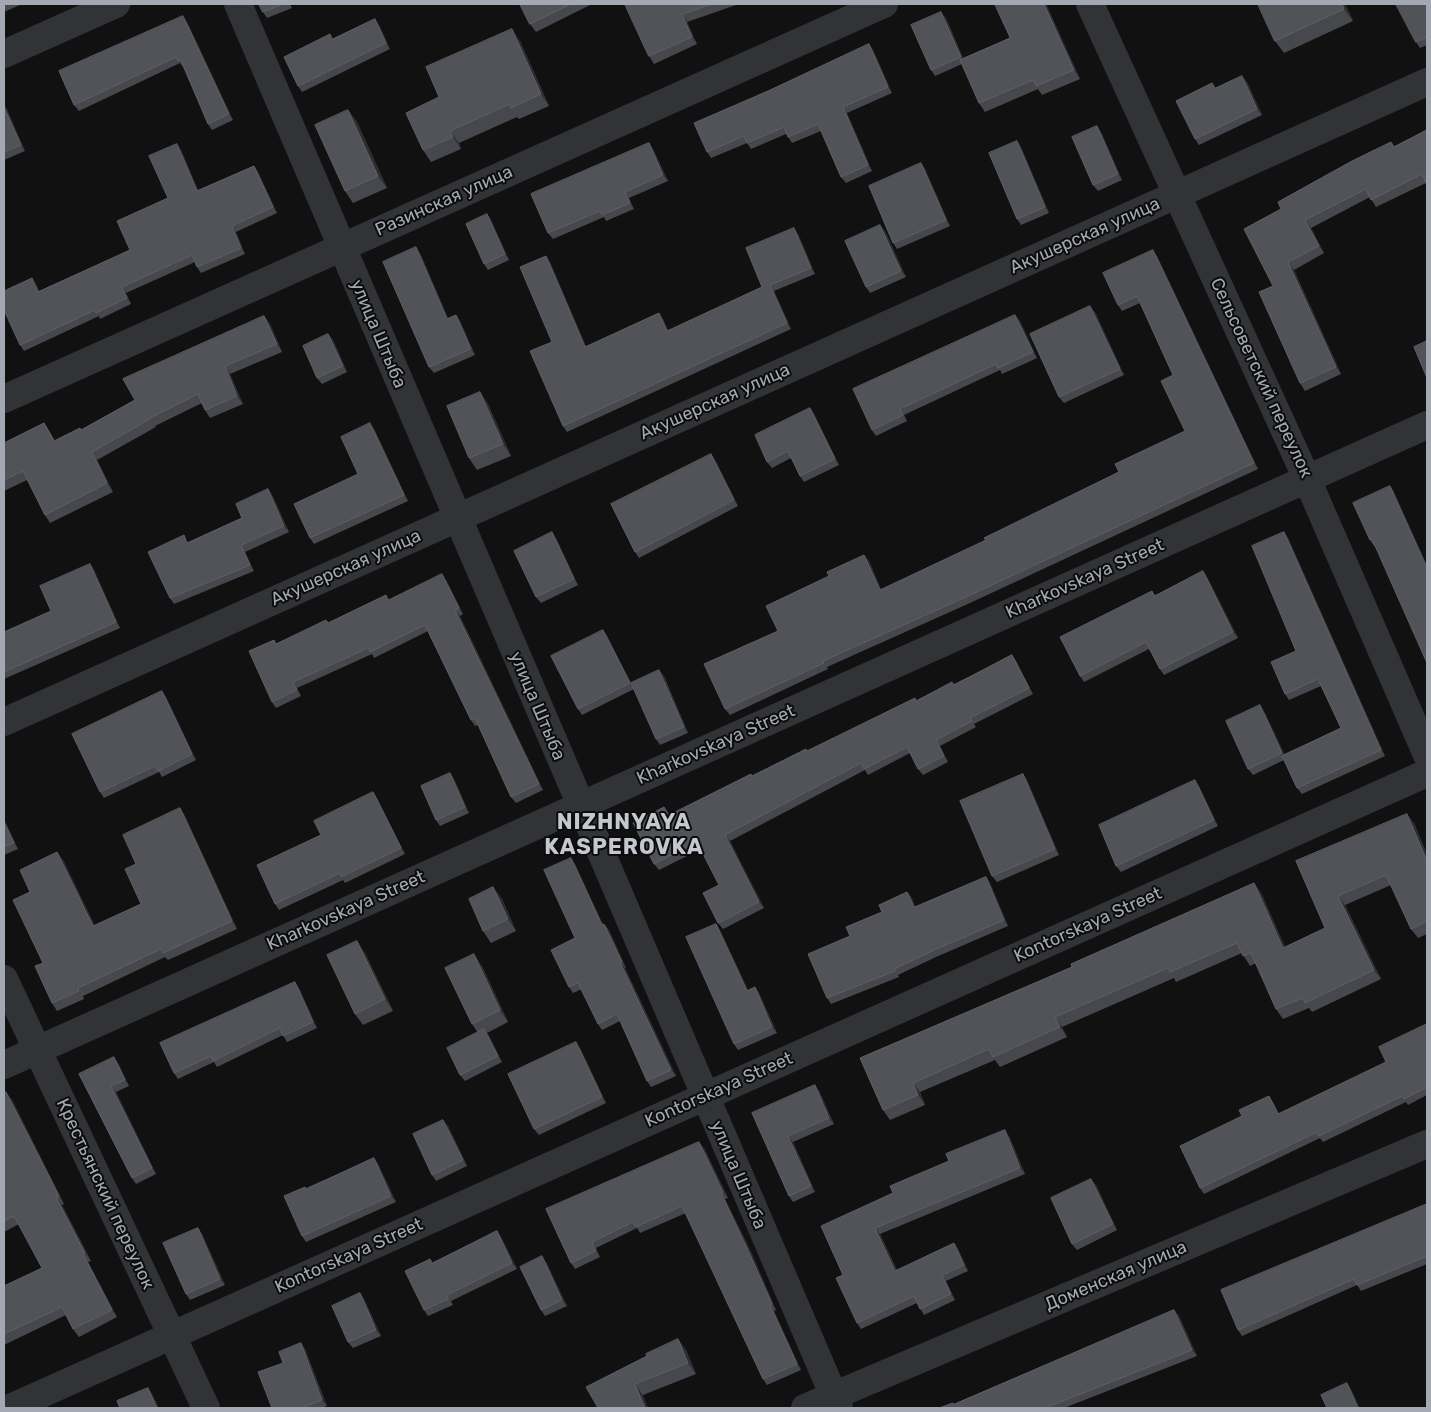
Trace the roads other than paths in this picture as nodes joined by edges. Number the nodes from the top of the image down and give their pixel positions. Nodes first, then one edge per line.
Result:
1 (116, 4) edge
2 (238, 4) edge
3 (884, 4) edge
4 (1090, 4) edge
5 (4, 54) edge
6 (1427, 82) edge
7 (1177, 194) junction
8 (340, 248) junction
9 (4, 399) edge
10 (1427, 425) edge
11 (1307, 479) junction
12 (456, 518) junction
13 (4, 722) edge
14 (1427, 755) edge
15 (1427, 772) edge
16 (580, 806) junction
17 (4, 979) edge
18 (37, 1050) junction
19 (4, 1064) edge
20 (705, 1097) junction
21 (1427, 1144) edge
22 (172, 1336) junction
23 (836, 1402) edge
24 (10, 1408) edge
25 (206, 1408) edge
26 (805, 1408) edge

1 - 5 street
2 - 8 street, улица Штыба
3 - 8 street, Разинская улица
4 - 7 street, Сельсоветский переулок
6 - 7 street, Акушерская улица
7 - 11 street, Сельсоветский переулок
7 - 12 street, Акушерская улица
8 - 9 street, Разинская улица
8 - 12 street, улица Штыба
10 - 11 street, Kharkovskaya Street
11 - 14 street, Сельсоветский переулок
11 - 16 street, Kharkovskaya Street
12 - 13 street, Акушерская улица
12 - 16 street, улица Штыба
15 - 20 street, Kontorskaya Street
16 - 18 street, Kharkovskaya Street
16 - 20 street, улица Штыба
17 - 18 street, Крестьянский переулок
18 - 19 street, Kharkovskaya Street
18 - 22 street, Крестьянский переулок
20 - 22 street, Kontorskaya Street
20 - 23 street, улица Штыба
21 - 23 street, Доменская улица
22 - 24 street, Kontorskaya Street
22 - 25 street, Крестьянский переулок
23 - 26 street, Доменская улица

